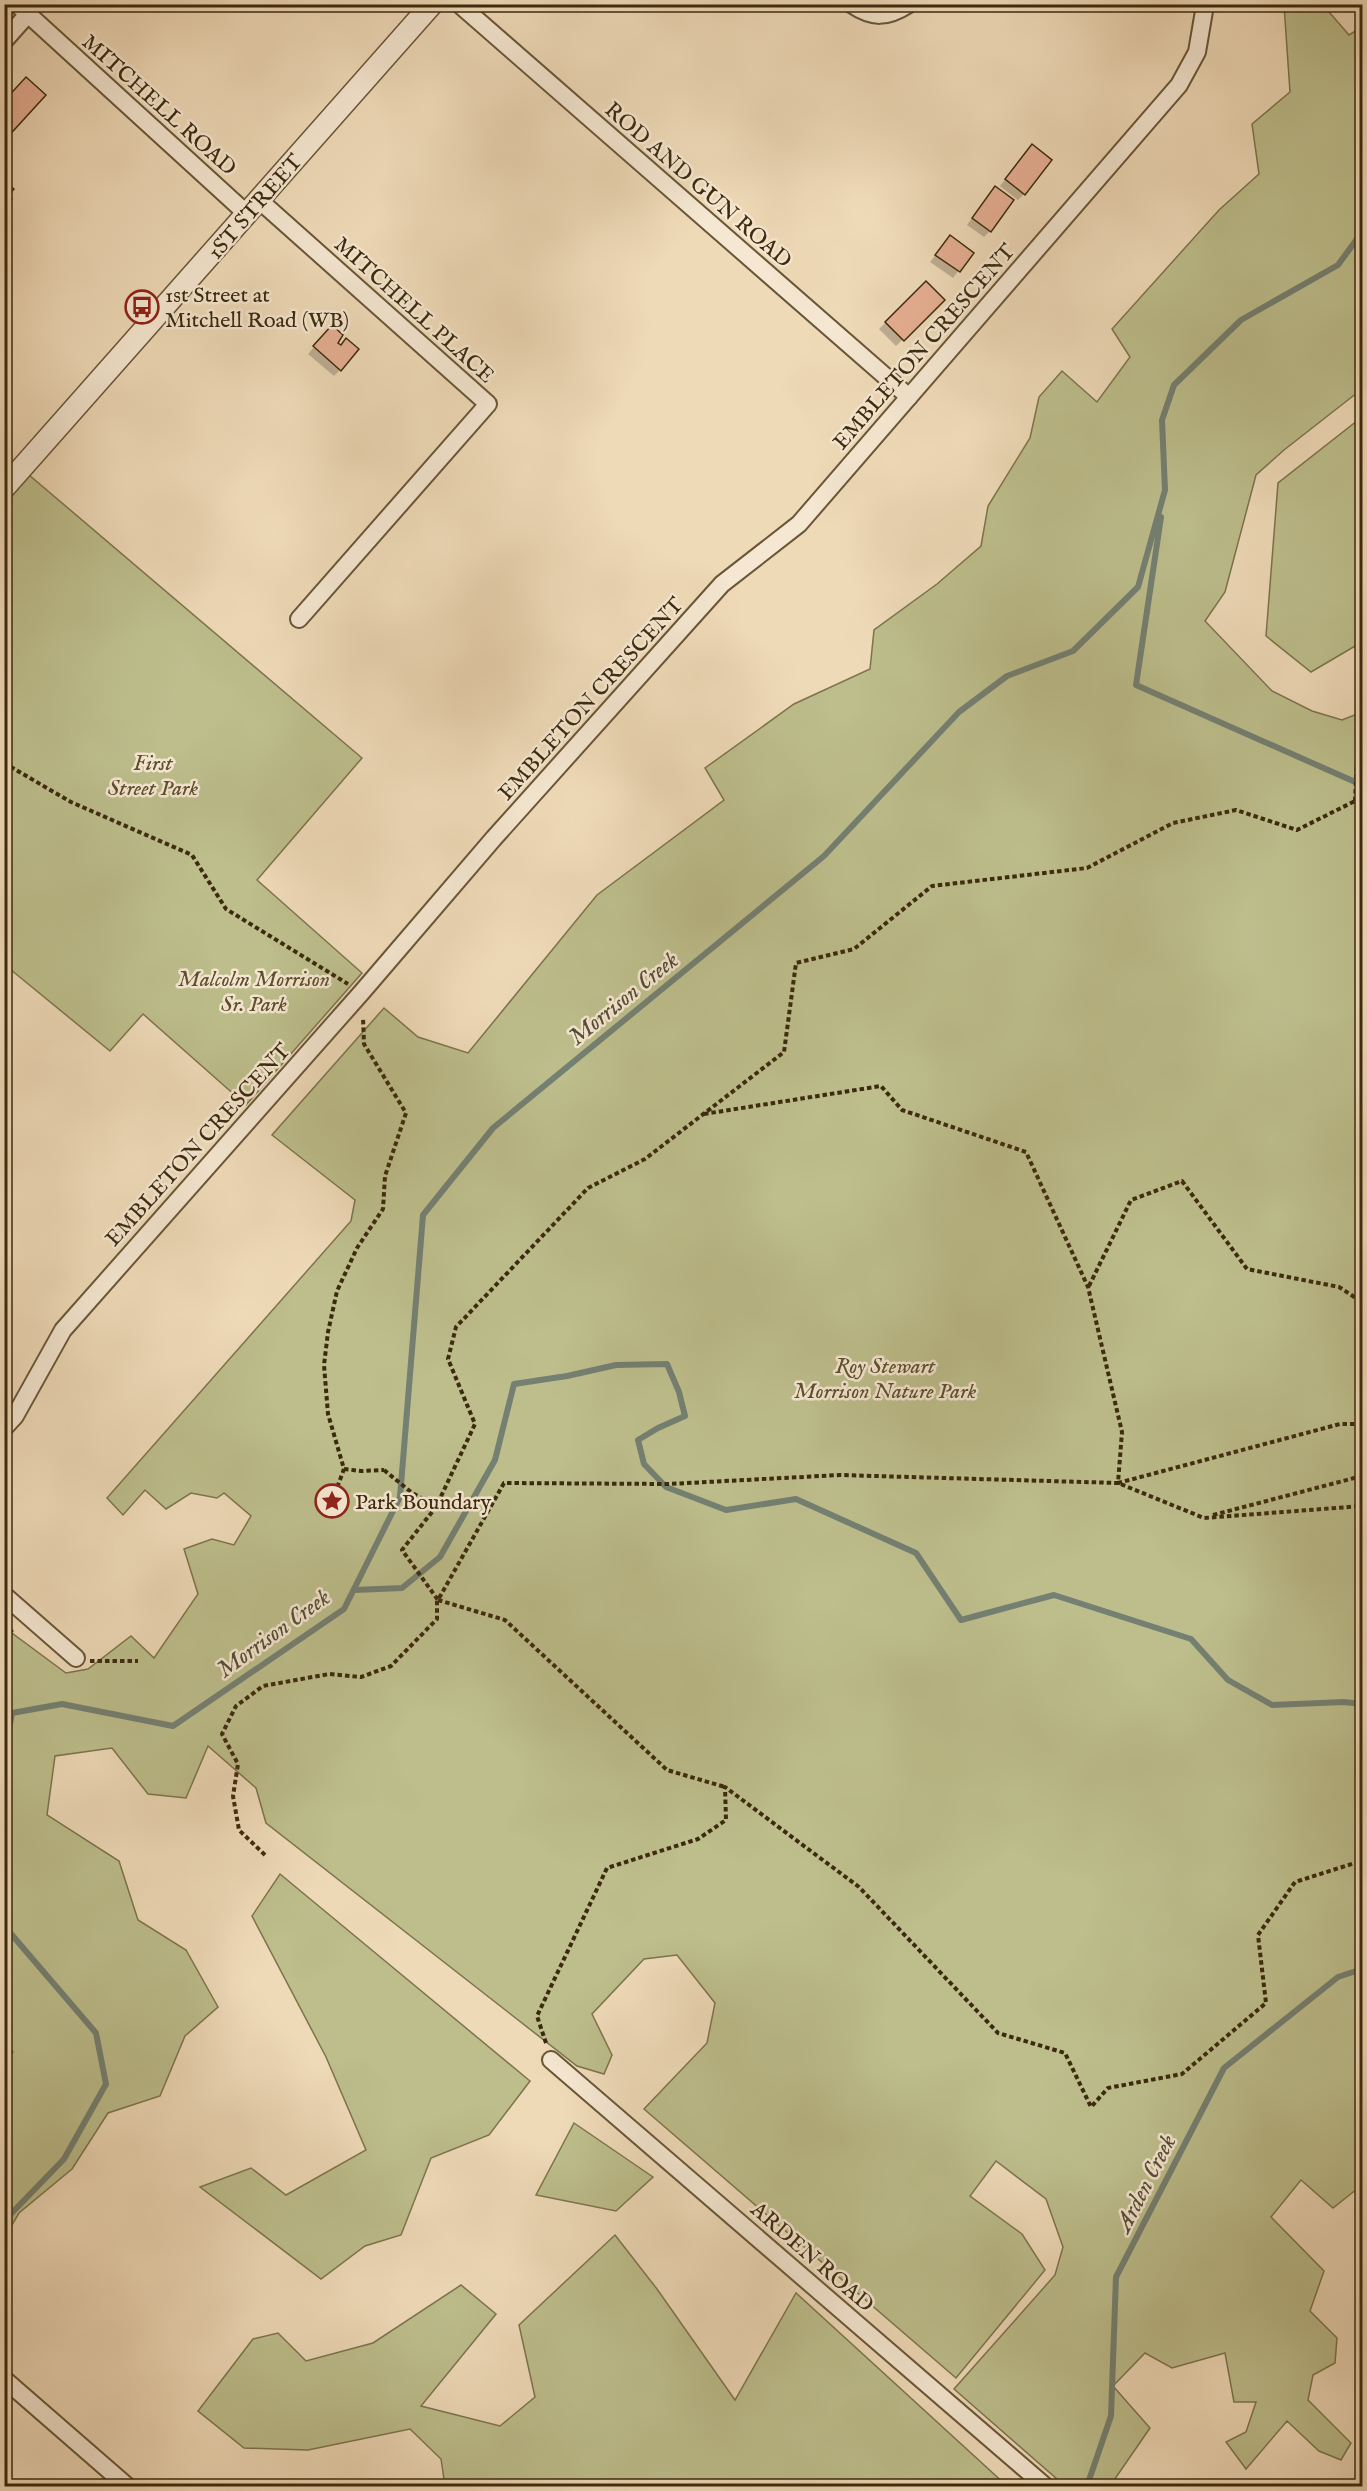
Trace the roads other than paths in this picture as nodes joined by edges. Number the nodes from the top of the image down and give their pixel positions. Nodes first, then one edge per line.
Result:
1 (432, 4) edge
2 (459, 4) edge
3 (851, 4) edge
4 (909, 4) edge
5 (1202, 4) edge
6 (22, 9) edge
7 (4, 41) edge
8 (253, 207) junction
9 (909, 397) junction
10 (4, 488) edge
11 (298, 619) dead end
12 (4, 1428) edge
13 (4, 1595) edge
14 (76, 1658) road end
15 (551, 2060) road end
16 (4, 2379) edge
17 (127, 2487) edge
18 (1045, 2487) edge

1 - 8 street, 1ST STREET
2 - 9 street, ROD AND GUN ROAD
3 - 4 street
5 - 9 street, EMBLETON CRESCENT
6 - 7 street
6 - 8 street, MITCHELL ROAD
8 - 10 street, 1ST STREET
8 - 11 street, MITCHELL PLACE
9 - 12 street, EMBLETON CRESCENT
13 - 14 street
15 - 18 street, ARDEN ROAD
16 - 17 street

